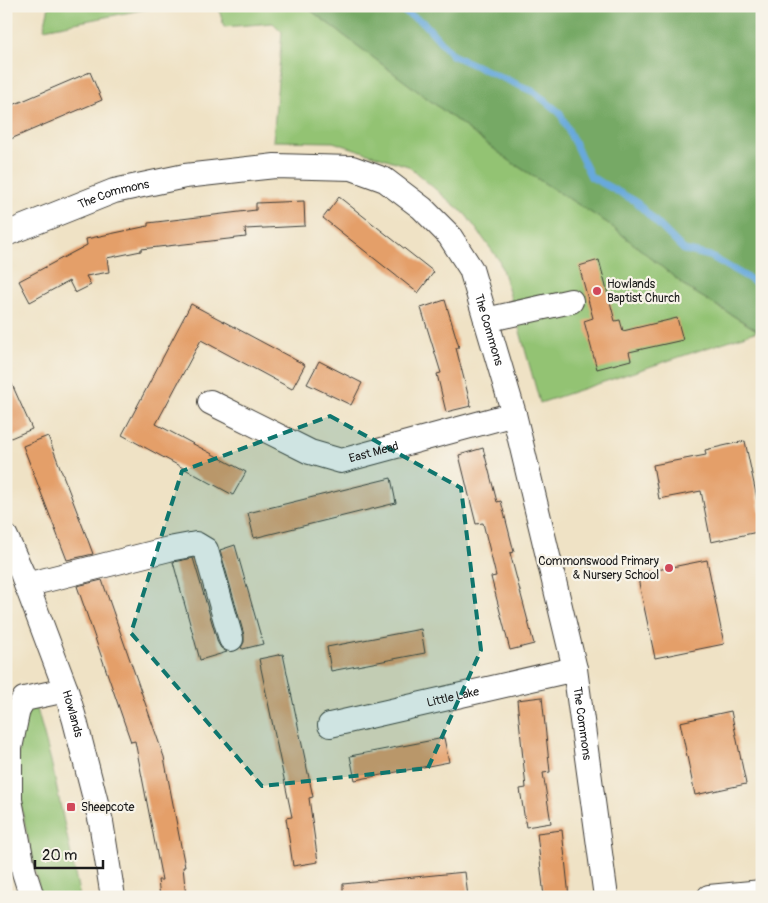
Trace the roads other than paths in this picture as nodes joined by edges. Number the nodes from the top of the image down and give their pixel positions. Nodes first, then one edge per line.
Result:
1 (6, 234) edge
2 (571, 301) dead end
3 (486, 320) junction
4 (210, 402) dead end
5 (514, 414) junction
6 (6, 537) edge
7 (26, 585) junction
8 (231, 639) dead end
9 (575, 669) junction
10 (66, 690) junction
11 (330, 725) dead end
12 (762, 892) edge
13 (32, 897) edge
14 (113, 897) edge
15 (606, 897) edge
16 (709, 897) edge

1 - 3 street, The Commons
2 - 3 street
3 - 5 street, The Commons
4 - 5 street, East Mead
5 - 9 street, The Commons
6 - 7 street, Howlands
7 - 8 street
7 - 10 street, Howlands
9 - 11 street, Little Lake
9 - 15 street, The Commons
10 - 13 street
10 - 14 street, Howlands
12 - 16 street

